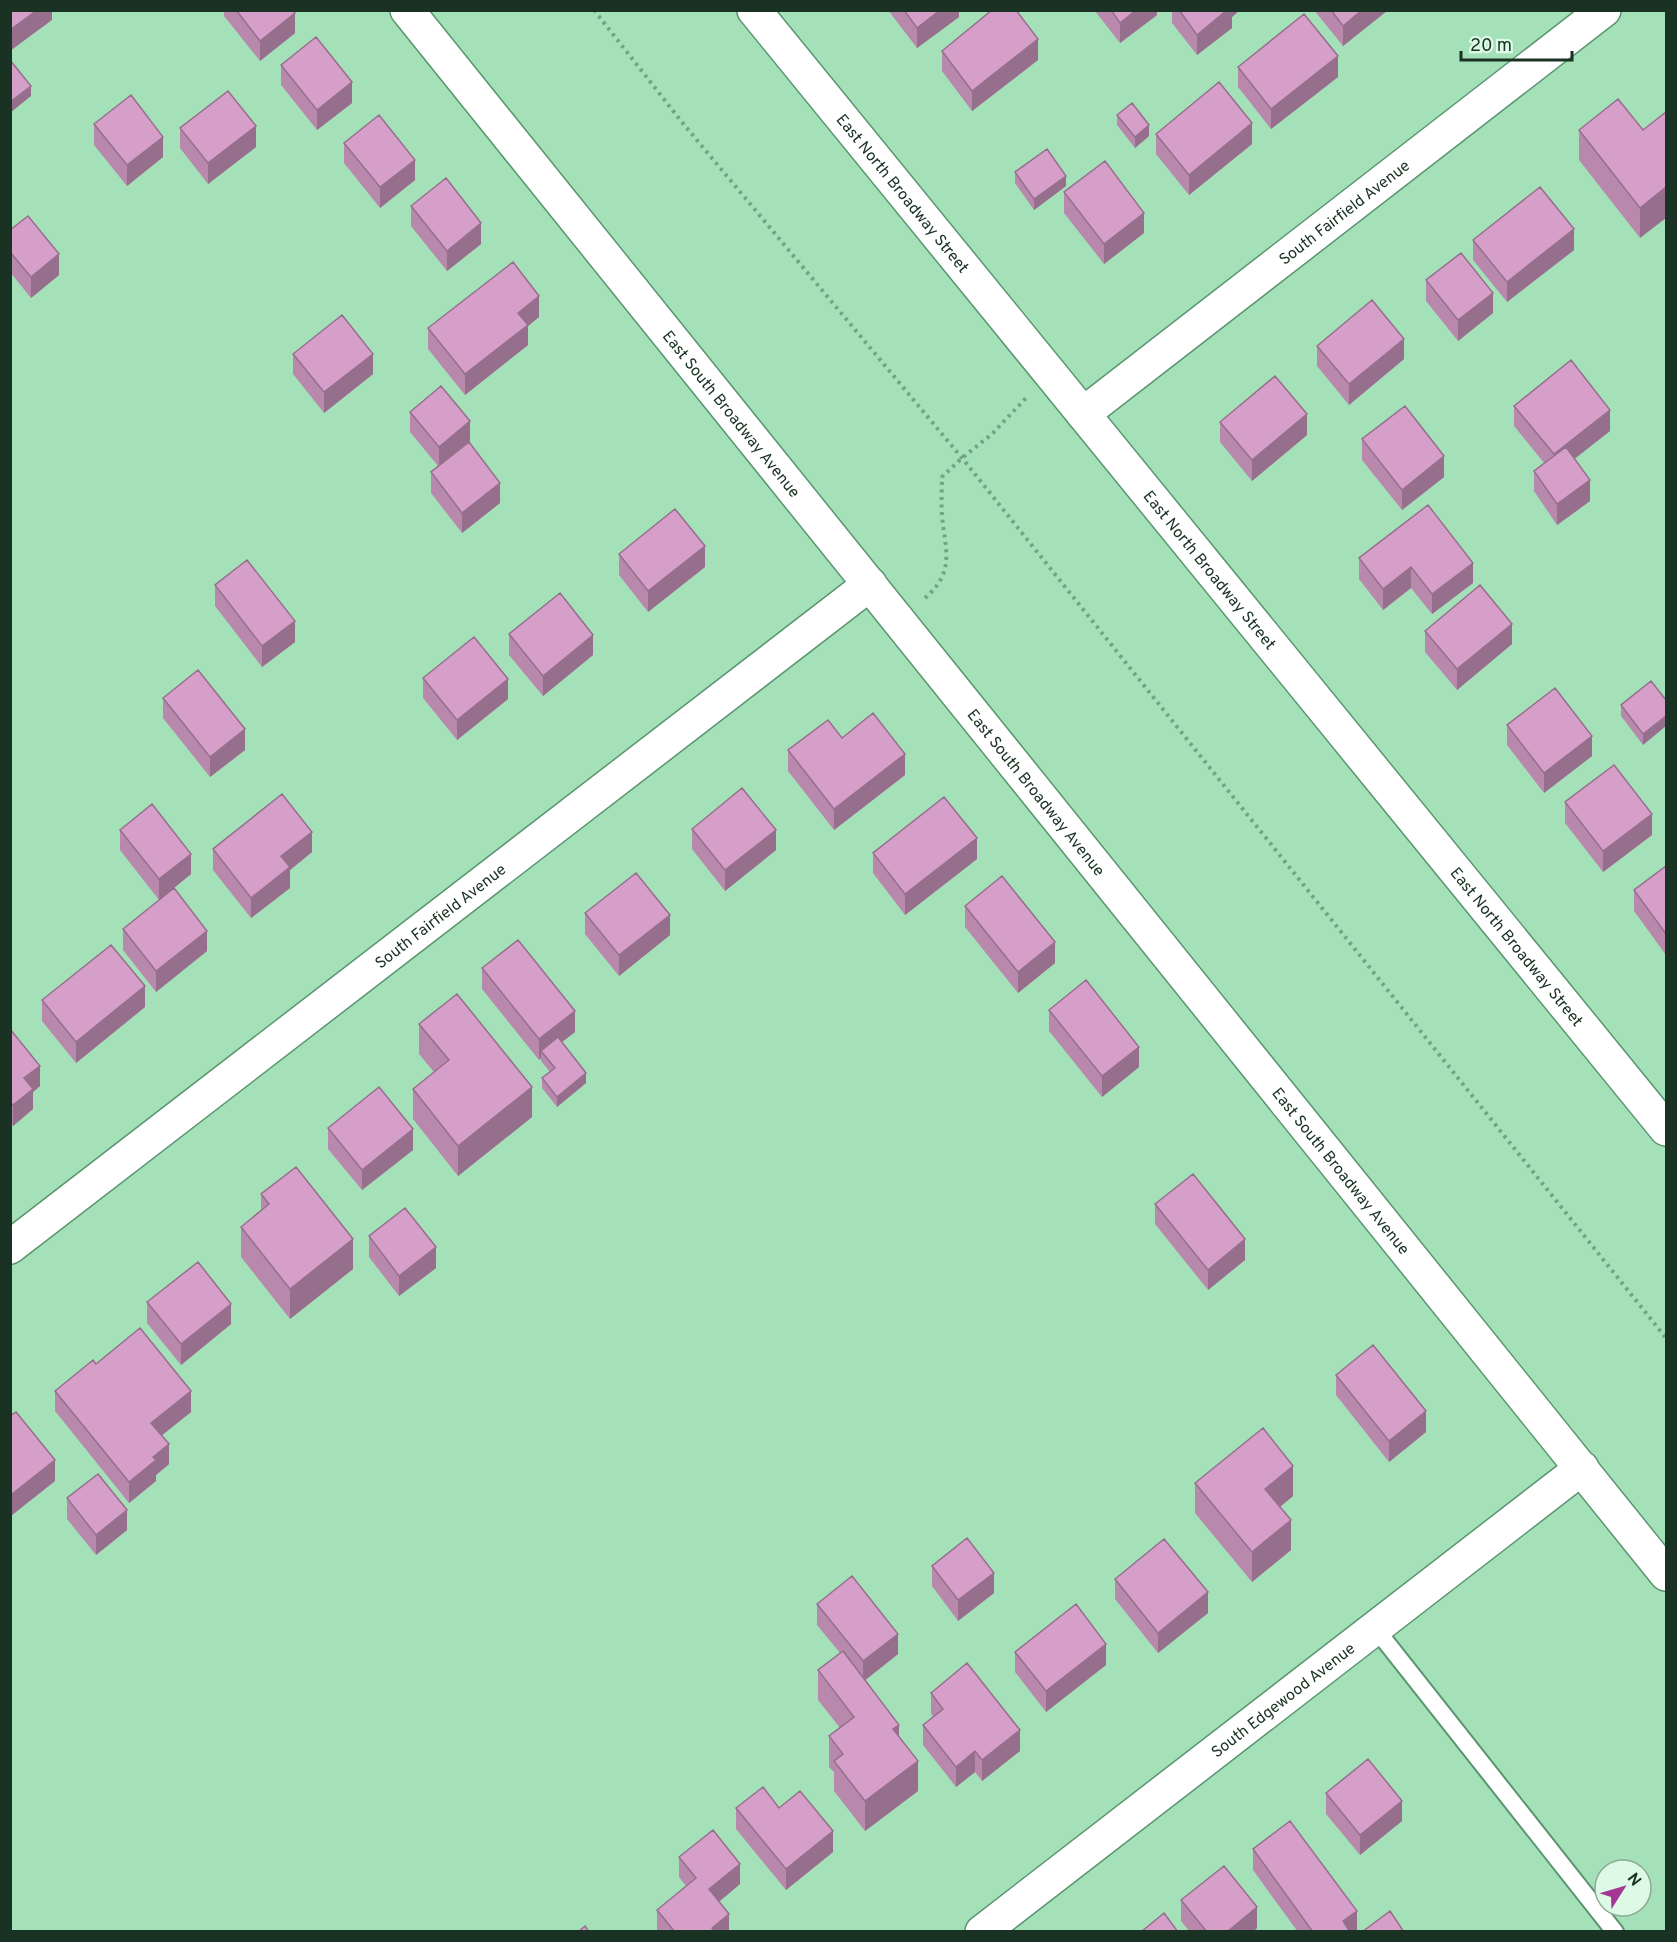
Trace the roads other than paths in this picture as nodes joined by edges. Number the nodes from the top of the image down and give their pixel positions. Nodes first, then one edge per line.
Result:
1 (407, 10) edge
2 (754, 10) edge
3 (1604, 10) edge
4 (1083, 414) junction
5 (870, 584) junction
6 (1666, 1129) edge
7 (10, 1248) edge
8 (1582, 1468) junction
9 (1666, 1574) edge
10 (1375, 1628) junction
11 (982, 1932) edge
12 (1616, 1932) edge

1 - 5 street, East South Broadway Avenue
2 - 4 street, East North Broadway Street
3 - 4 street, South Fairfield Avenue
4 - 6 street, East North Broadway Street
5 - 7 street, South Fairfield Avenue
5 - 8 street, East South Broadway Avenue
8 - 9 street, East South Broadway Avenue
8 - 10 street, South Edgewood Avenue
10 - 11 street, South Edgewood Avenue
10 - 12 lane

